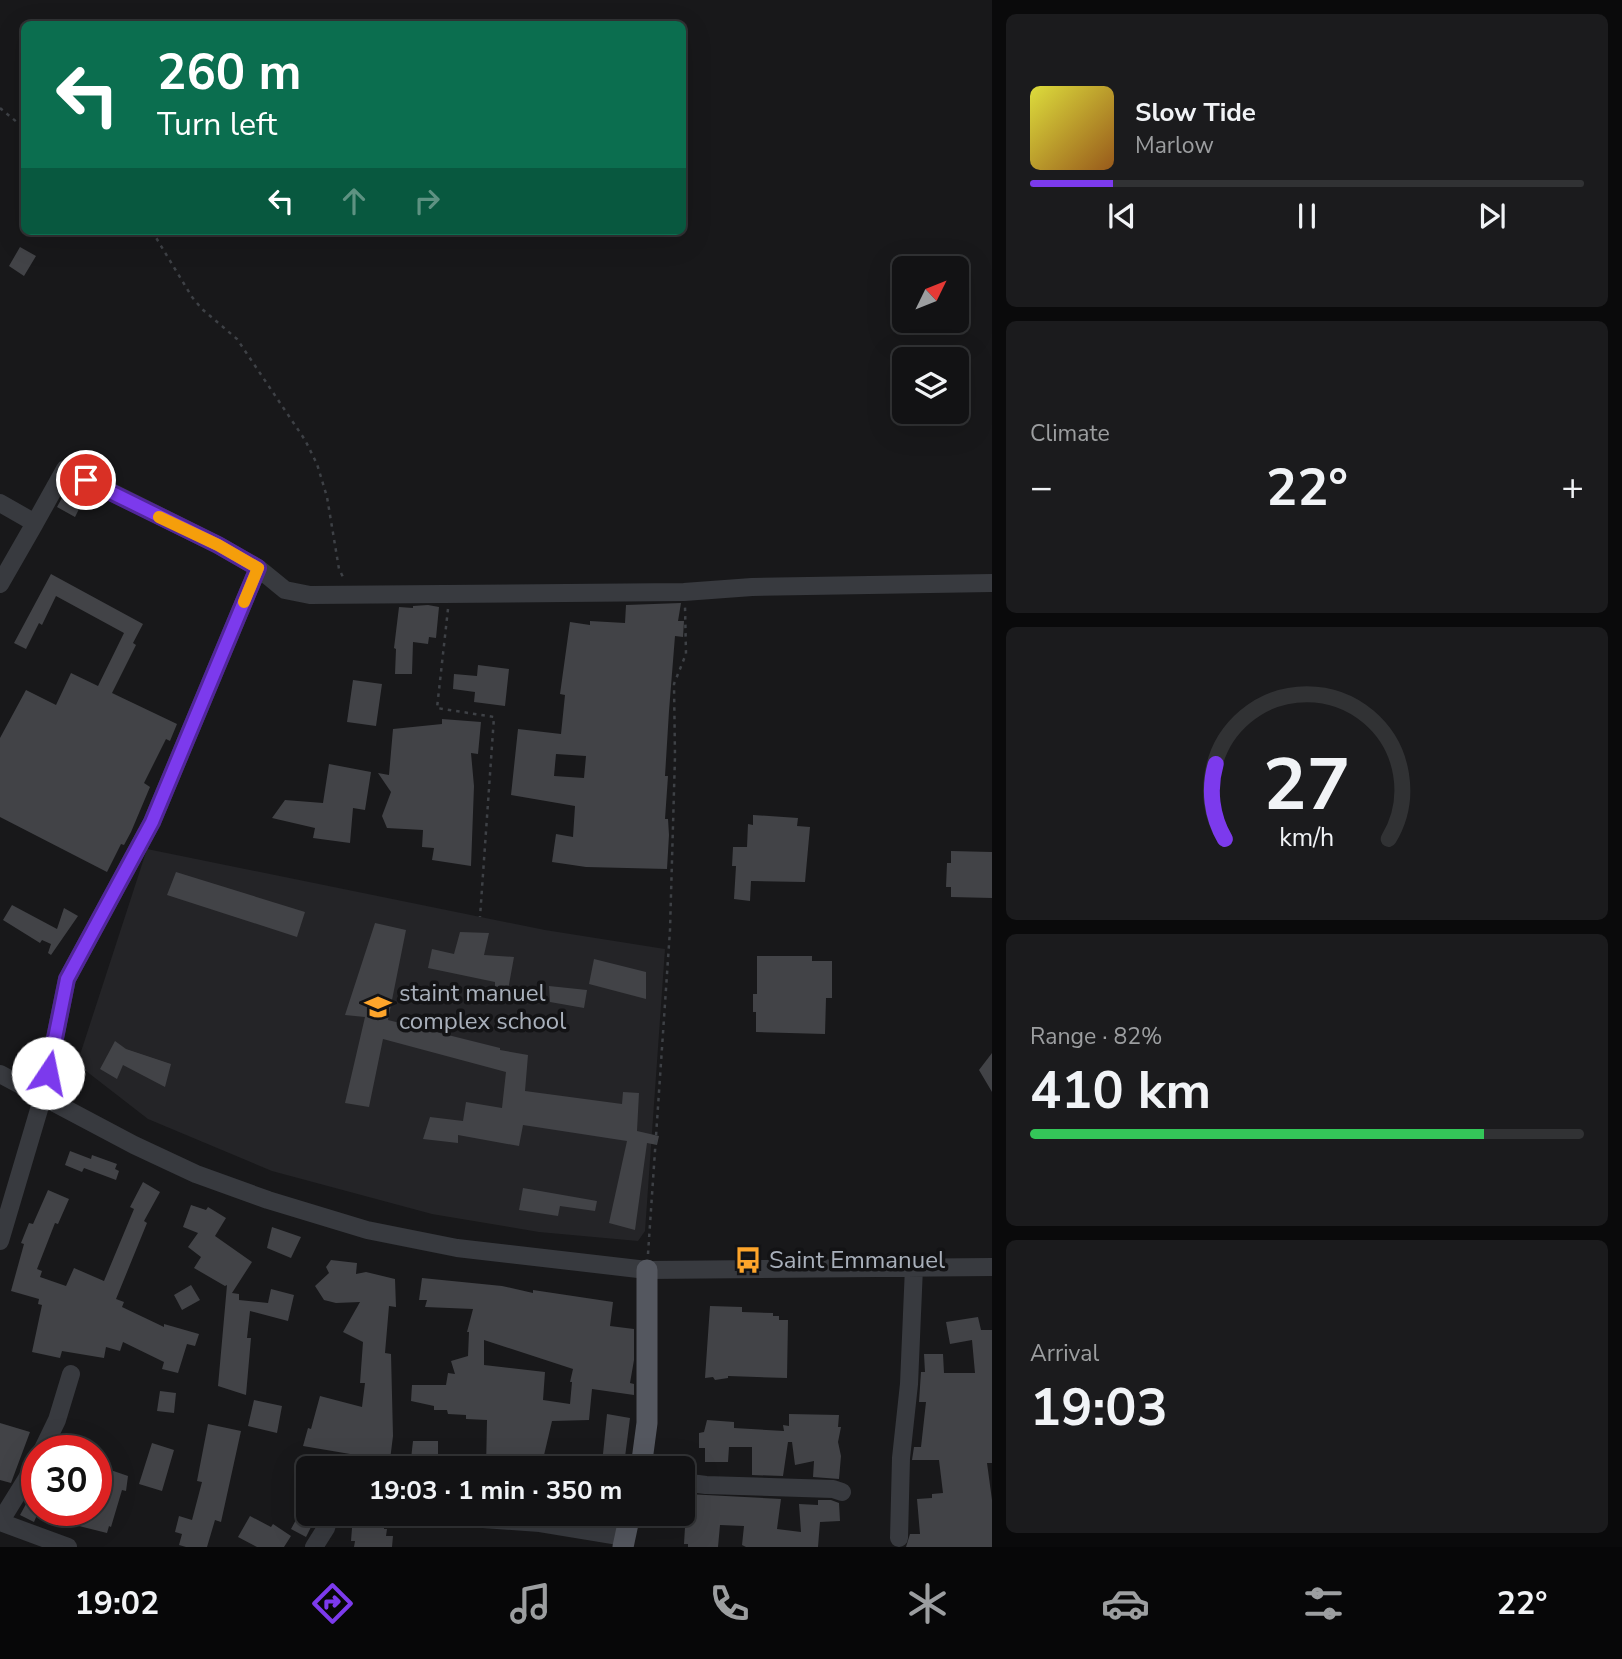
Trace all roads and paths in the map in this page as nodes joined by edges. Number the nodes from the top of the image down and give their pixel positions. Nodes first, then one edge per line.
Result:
1 (0, 108) edge
2 (21, 126) edge
3 (154, 235) edge
4 (0, 503) edge
5 (35, 523) junction
6 (258, 568) junction
7 (992, 583) edge
8 (0, 584) edge
9 (684, 592) junction
10 (356, 595) junction
11 (450, 595) junction
12 (480, 917) dead end
13 (0, 1073) edge
14 (43, 1096) junction
15 (0, 1241) edge
16 (914, 1267) junction
17 (992, 1267) edge
18 (647, 1270) junction
19 (71, 1374) dead end
20 (50, 1435) edge
21 (643, 1456) edge
22 (695, 1484) edge
23 (21, 1488) edge
24 (842, 1492) dead end
25 (0, 1522) edge
26 (327, 1526) edge
27 (553, 1526) edge
28 (900, 1538) dead end
29 (624, 1542) edge
30 (68, 1547) edge
31 (314, 1547) edge

1 - 2 path
3 - 10 path
4 - 5 street
5 - 6 street
5 - 8 street
6 - 10 street
6 - 14 street
7 - 9 street
9 - 11 street
9 - 18 path
10 - 11 street
11 - 12 path
13 - 14 street
14 - 15 street
14 - 18 street
16 - 17 street
16 - 18 street
16 - 28 street
18 - 21 main road
19 - 20 street
22 - 24 street
23 - 25 street
25 - 30 street
26 - 31 street
27 - 29 street

